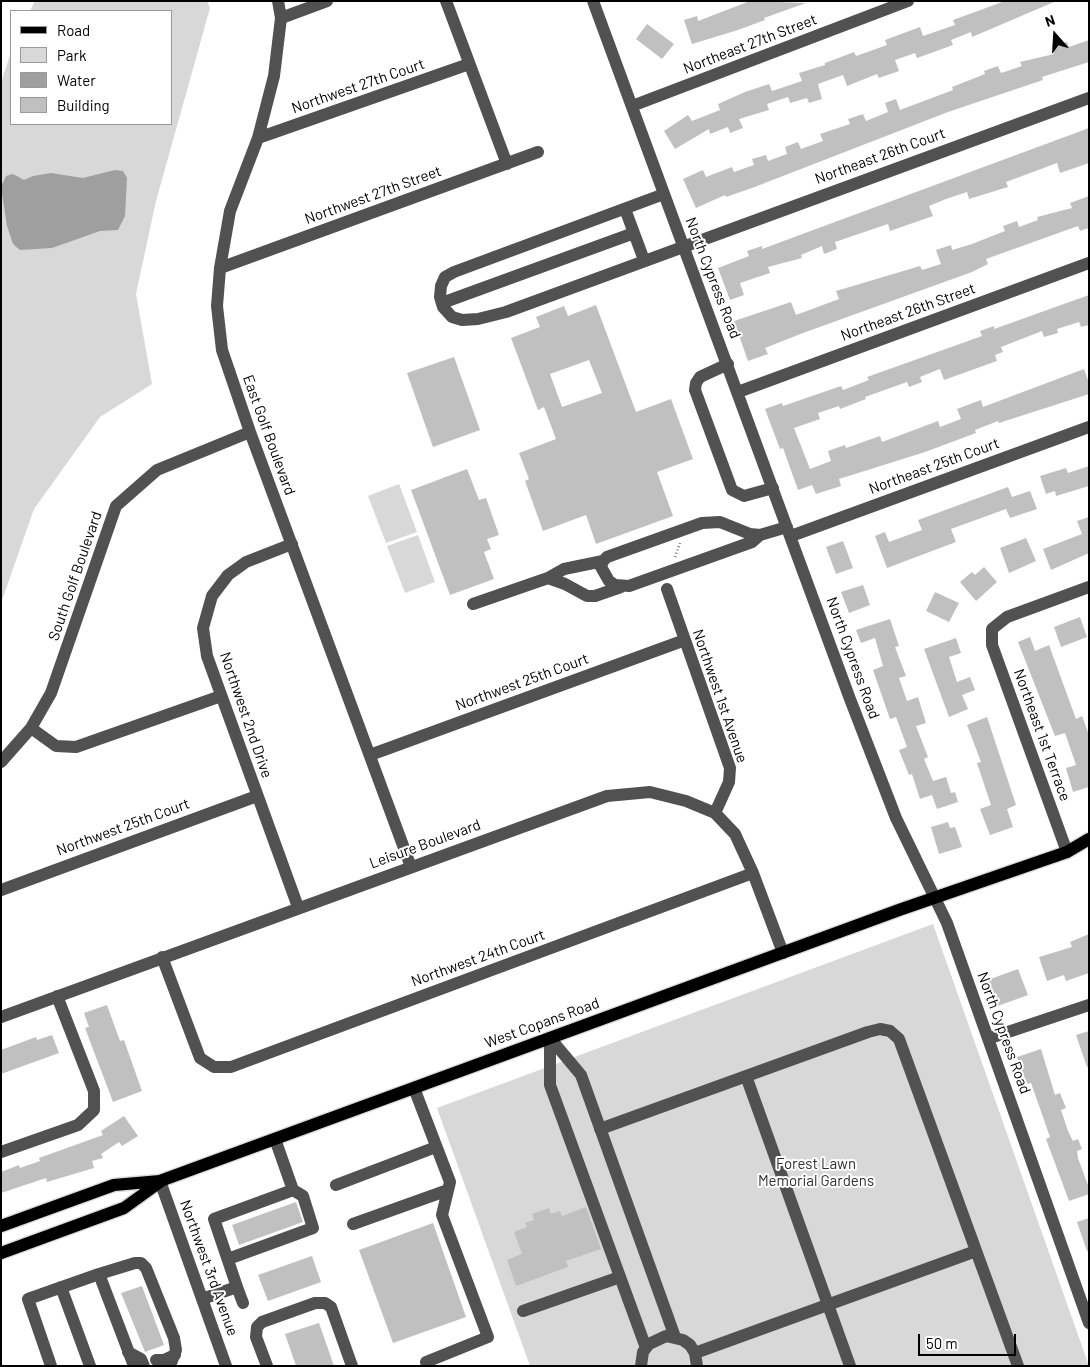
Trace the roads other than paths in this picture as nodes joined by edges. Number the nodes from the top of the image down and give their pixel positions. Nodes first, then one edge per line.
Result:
1 (278, 1) edge
2 (327, 1) edge
3 (446, 1) edge
4 (593, 1) edge
5 (908, 1) edge
6 (281, 18) junction
7 (469, 64) junction
8 (1089, 98) edge
9 (632, 106) junction
10 (258, 138) junction
11 (538, 152) dead end
12 (507, 164) junction
13 (664, 194) junction
14 (625, 209) junction
15 (634, 232) junction
16 (683, 246) junction
17 (644, 260) junction
18 (1089, 263) edge
19 (220, 268) junction
20 (442, 303) junction
21 (728, 364) junction
22 (738, 392) junction
23 (1089, 427) edge
24 (250, 432) junction
25 (773, 488) junction
26 (734, 528) junction
27 (789, 531) junction
28 (760, 535) junction
29 (292, 544) junction
30 (731, 549) junction
31 (602, 561) junction
32 (548, 578) junction
33 (621, 587) junction
34 (1089, 587) edge
35 (667, 589) dead end
36 (473, 604) dead end
37 (685, 640) junction
38 (221, 696) junction
39 (32, 728) junction
40 (370, 755) junction
41 (1, 762) edge
42 (257, 796) junction
43 (715, 812) junction
44 (1089, 839) edge
45 (1089, 850) edge
46 (1067, 852) junction
47 (410, 867) junction
48 (753, 873) junction
49 (1, 890) edge
50 (936, 898) junction
51 (298, 907) junction
52 (783, 953) junction
53 (162, 957) junction
54 (57, 996) junction
55 (1089, 1005) edge
56 (1, 1017) edge
57 (550, 1038) junction
58 (990, 1038) junction
59 (746, 1076) junction
60 (414, 1088) junction
61 (600, 1129) junction
62 (275, 1139) junction
63 (436, 1147) junction
64 (1, 1152) edge
65 (160, 1181) junction
66 (336, 1185) dead end
67 (293, 1190) junction
68 (448, 1190) junction
69 (353, 1224) dead end
70 (1, 1226) edge
71 (976, 1251) junction
72 (1, 1254) edge
73 (228, 1258) junction
74 (99, 1274) junction
75 (620, 1277) junction
76 (61, 1287) junction
77 (237, 1287) junction
78 (202, 1299) junction
79 (243, 1303) dead end
80 (828, 1306) junction
81 (522, 1311) dead end
82 (1089, 1323) edge
83 (675, 1337) junction
84 (646, 1348) junction
85 (173, 1360) edge
86 (696, 1360) edge
87 (145, 1362) edge
88 (426, 1362) dead end
89 (51, 1366) edge
90 (90, 1366) edge
91 (226, 1366) edge
92 (266, 1366) edge
93 (352, 1366) edge
94 (641, 1366) edge
95 (850, 1366) edge
96 (1018, 1366) edge

1 - 6 street, East Golf Boulevard
2 - 6 street
3 - 7 street
4 - 9 street, North Cypress Road
5 - 9 street, Northeast 27th Street
6 - 10 street, East Golf Boulevard
7 - 10 street, Northwest 27th Court
7 - 12 street
8 - 16 street, Northeast 26th Court
9 - 13 street, North Cypress Road
10 - 19 street, East Golf Boulevard
11 - 12 street, Northwest 27th Street
12 - 19 street, Northwest 27th Street
13 - 14 street
13 - 16 street, North Cypress Road
14 - 15 street
14 - 20 street
15 - 17 street
15 - 20 street
16 - 17 street, Northeast 26th Court
16 - 21 street, North Cypress Road
17 - 20 street, Northeast 26th Court
18 - 22 street, Northeast 26th Street
19 - 24 street, East Golf Boulevard
21 - 22 street, North Cypress Road
21 - 25 street
22 - 25 street, North Cypress Road
23 - 27 street, Northeast 25th Court
24 - 29 street, East Golf Boulevard
24 - 39 street, South Golf Boulevard
25 - 27 street, North Cypress Road
26 - 28 street
26 - 30 street
26 - 31 street
27 - 28 street, Northeast 25th Court
27 - 50 street, North Cypress Road
28 - 30 street, Northeast 25th Court
29 - 38 street, Northwest 2nd Drive
29 - 40 street, East Golf Boulevard
30 - 33 street, Northeast 25th Court
31 - 32 street
31 - 33 street
32 - 33 street, Northeast 25th Court
32 - 36 street
34 - 46 street, Northeast 1st Terrace
35 - 37 street, Northwest 1st Avenue
37 - 40 street, Northwest 25th Court
37 - 43 street, Northwest 1st Avenue
38 - 39 street
38 - 42 street, Northwest 2nd Drive
39 - 41 street, South Golf Boulevard
40 - 47 street, East Golf Boulevard
42 - 49 street, Northwest 25th Court
42 - 51 street, Northwest 2nd Drive
43 - 47 street, Leisure Boulevard
43 - 48 street, Leisure Boulevard
44 - 46 main road
45 - 46 main road
46 - 50 main road, West Copans Road
47 - 51 street, Leisure Boulevard
48 - 52 street, Leisure Boulevard
48 - 53 street, Northwest 24th Court
50 - 52 main road, West Copans Road
50 - 58 street, North Cypress Road
51 - 53 street, Leisure Boulevard
52 - 57 main road, West Copans Road
53 - 54 street, Leisure Boulevard
54 - 56 street, Leisure Boulevard
54 - 64 street
55 - 58 street
57 - 60 main road, West Copans Road
57 - 61 street
57 - 75 street
58 - 82 street, North Cypress Road
59 - 61 street
59 - 71 street
59 - 80 street
60 - 62 main road, West Copans Road
60 - 63 street
61 - 83 street
62 - 65 main road, West Copans Road
62 - 67 street
63 - 66 street
63 - 68 street
65 - 70 main road, West Copans Road
65 - 72 main road, West Copans Road
65 - 78 street, Northwest 3rd Avenue
67 - 73 street
67 - 73 street
68 - 69 street
68 - 88 street
71 - 80 street
71 - 96 street
73 - 77 street
74 - 76 street
74 - 85 street
74 - 87 street
75 - 81 street
75 - 84 street
76 - 89 street
76 - 90 street
77 - 78 street
77 - 79 street
78 - 91 street, Northwest 3rd Avenue
80 - 86 street
80 - 95 street
83 - 84 street
83 - 86 street
84 - 94 street
85 - 87 street
92 - 93 street

